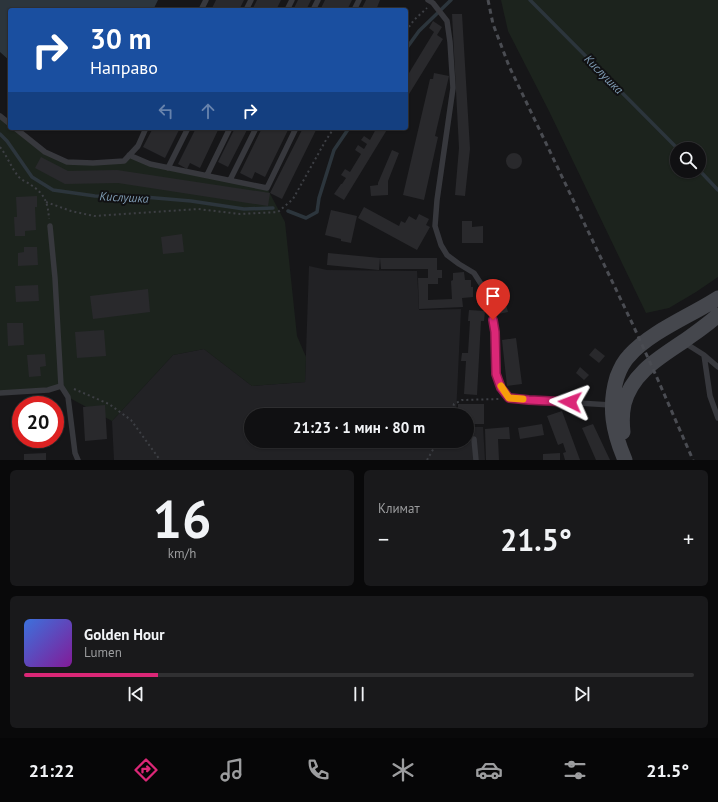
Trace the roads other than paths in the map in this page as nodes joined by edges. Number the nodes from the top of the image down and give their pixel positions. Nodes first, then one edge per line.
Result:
1 (430, 2) edge
2 (0, 116) edge
3 (8, 122) edge
4 (18, 130) edge
5 (145, 130) edge
6 (187, 130) edge
7 (229, 130) edge
8 (255, 130) edge
9 (295, 130) edge
10 (129, 155) junction
11 (168, 168) junction
12 (207, 175) junction
13 (230, 180) junction
14 (50, 226) road end
15 (718, 298) edge
16 (718, 315) edge
17 (684, 341) junction
18 (704, 355) junction
19 (718, 367) edge
20 (61, 386) junction
21 (0, 393) edge
22 (612, 405) junction
23 (718, 418) edge
24 (474, 439) dead end
25 (75, 453) junction
26 (625, 459) edge
27 (73, 460) edge
28 (78, 460) edge
29 (476, 460) edge

1 - 22 lane
2 - 3 lane
4 - 10 lane
5 - 10 lane
6 - 11 lane
7 - 12 lane
8 - 13 lane
9 - 13 lane
10 - 11 lane
11 - 12 lane
12 - 13 lane
14 - 20 lane
15 - 22 main road
16 - 17 main road
17 - 18 lane
17 - 26 main road
18 - 19 lane
18 - 23 lane
20 - 21 lane
20 - 25 lane
22 - 26 main road
24 - 29 lane
25 - 27 lane
25 - 28 lane

